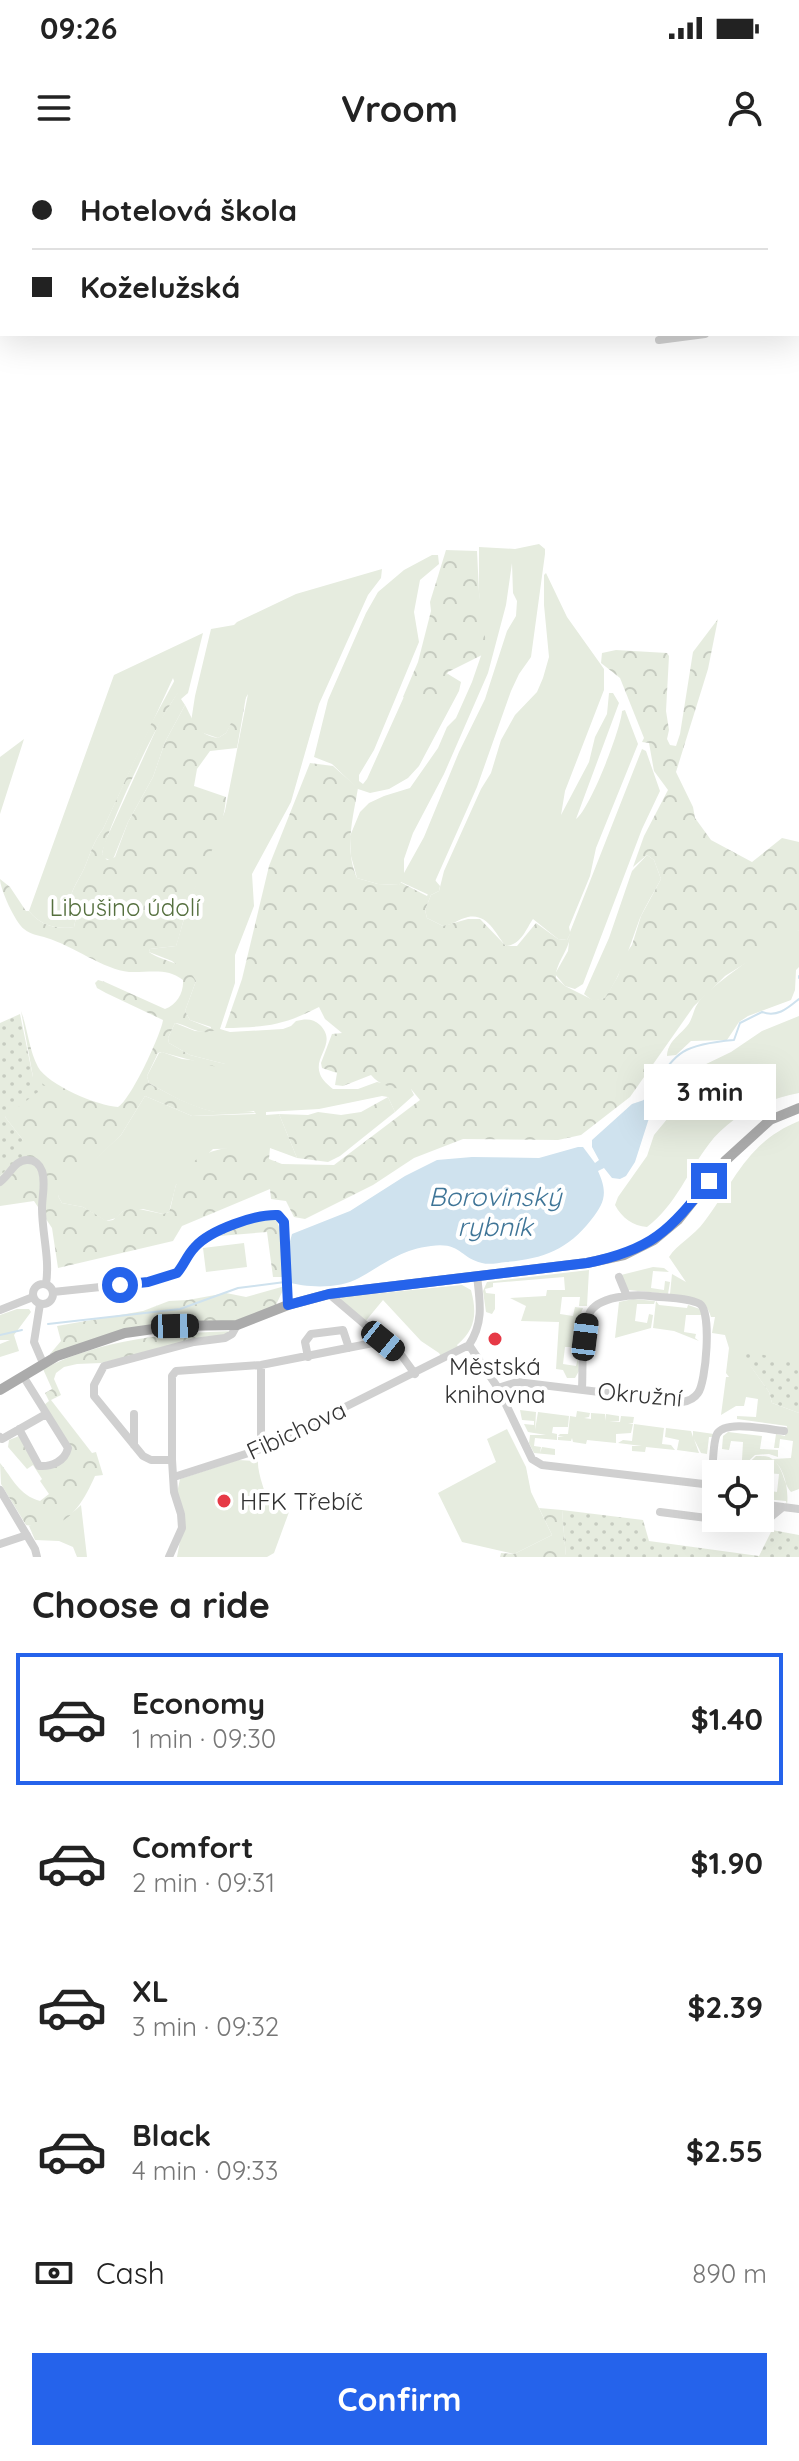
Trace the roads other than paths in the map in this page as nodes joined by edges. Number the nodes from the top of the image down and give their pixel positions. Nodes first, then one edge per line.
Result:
1 (690, 336) edge
2 (659, 340) dead end
3 (799, 1108) edge
4 (0, 1182) edge
5 (477, 1276) junction
6 (619, 1277) dead end
7 (46, 1284) junction
8 (53, 1292) junction
9 (329, 1294) junction
10 (626, 1294) junction
11 (36, 1300) junction
12 (288, 1305) junction
13 (0, 1310) edge
14 (237, 1325) junction
15 (383, 1341) junction
16 (469, 1345) junction
17 (349, 1348) junction
18 (308, 1357) junction
19 (43, 1363) junction
20 (261, 1365) junction
21 (415, 1374) junction
22 (23, 1376) junction
23 (498, 1388) junction
24 (582, 1389) junction
25 (0, 1390) edge
26 (46, 1414) junction
27 (134, 1414) dead end
28 (19, 1429) junction
29 (784, 1431) dead end
30 (0, 1437) edge
31 (134, 1446) junction
32 (261, 1449) junction
33 (172, 1460) junction
34 (714, 1460) edge
35 (174, 1477) junction
36 (702, 1484) edge
37 (0, 1490) edge
38 (774, 1506) edge
39 (783, 1507) junction
40 (799, 1509) edge
41 (660, 1512) dead end
42 (774, 1514) edge
43 (702, 1516) edge
44 (27, 1535) junction
45 (0, 1544) edge
46 (37, 1557) edge
47 (169, 1557) edge

1 - 2 street
3 - 5 main road
4 - 7 street
5 - 9 main road
5 - 16 street
6 - 10 street
7 - 8 street
7 - 11 street
8 - 11 street
8 - 12 street
9 - 12 main road
9 - 15 street
10 - 24 street, Okružní
10 - 24 street, Okružní
11 - 13 street
11 - 19 street
12 - 14 main road
14 - 19 main road
14 - 31 street
15 - 17 street
15 - 21 street
16 - 21 street, Fibichova
16 - 23 street
17 - 18 street
17 - 18 street
18 - 20 street
19 - 22 main road
20 - 32 street
20 - 33 street
21 - 32 street, Fibichova
22 - 25 main road
22 - 26 street
23 - 24 street, Okružní
23 - 36 street
26 - 28 street
26 - 28 street
27 - 31 street
28 - 30 street
29 - 34 street
31 - 33 street
32 - 35 street, Fibichova
33 - 35 street
35 - 47 street
37 - 44 street
38 - 39 street
39 - 40 street
39 - 42 street
41 - 43 street
44 - 45 street
44 - 46 street

